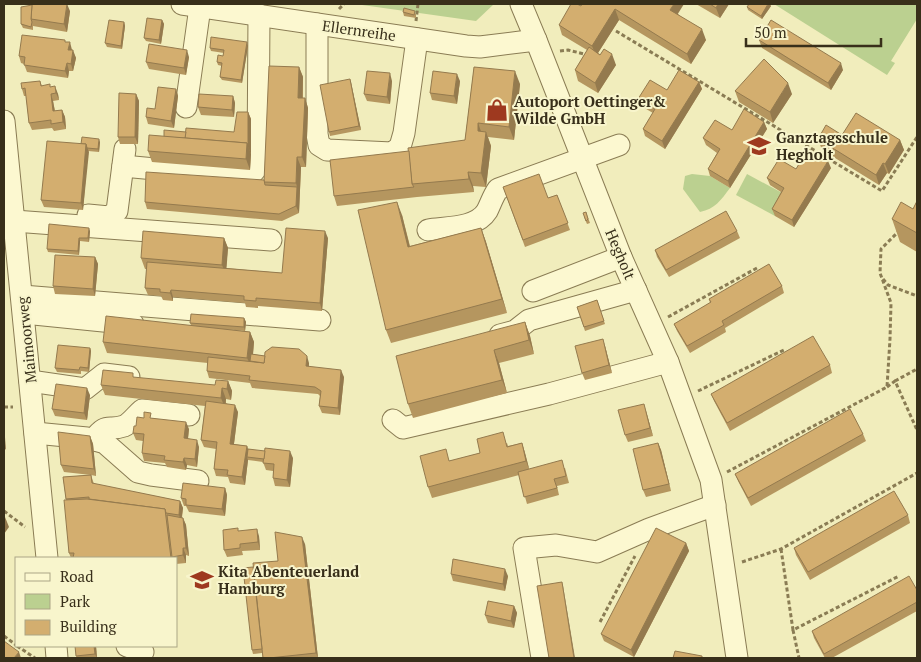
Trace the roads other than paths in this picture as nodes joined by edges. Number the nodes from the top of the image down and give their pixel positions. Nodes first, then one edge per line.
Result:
1 (521, 4) edge
2 (191, 5) edge
3 (259, 15) junction
4 (317, 24) junction
5 (417, 30) junction
6 (536, 40) junction
7 (186, 107) dead end
8 (4, 122) edge
9 (619, 145) dead end
10 (582, 158) junction
11 (13, 215) junction
12 (428, 230) dead end
13 (271, 240) dead end
14 (621, 257) junction
15 (12, 272) edge
16 (636, 290) junction
17 (533, 291) dead end
18 (23, 305) junction
19 (320, 320) dead end
20 (148, 326) edge
21 (479, 340) edge
22 (668, 362) junction
23 (147, 379) edge
24 (30, 381) junction
25 (188, 415) dead end
26 (393, 420) dead end
27 (36, 434) junction
28 (93, 440) junction
29 (198, 481) dead end
30 (715, 505) junction
31 (47, 557) edge
32 (542, 658) edge
33 (738, 658) edge

1 - 6 street, Hegholt
2 - 3 street, Ellernreihe
2 - 7 street
3 - 4 street, Ellernreihe
3 - 11 street
4 - 5 street, Ellernreihe
4 - 5 street
5 - 6 street, Ellernreihe
6 - 10 street, Hegholt
8 - 11 street, Maimoorweg
9 - 10 street
10 - 12 street
10 - 14 street, Hegholt
11 - 13 street
11 - 15 street, Maimoorweg
14 - 16 street, Hegholt
14 - 17 street
15 - 18 street, Maimoorweg
16 - 21 street
16 - 22 street, Hegholt
18 - 19 street
18 - 20 street
18 - 24 street, Maimoorweg
22 - 26 street
22 - 30 street, Hegholt
23 - 24 street
24 - 27 street, Maimoorweg
25 - 28 street
27 - 28 street
27 - 31 street, Maimoorweg
28 - 29 street
30 - 32 street
30 - 33 street, Hegholt

